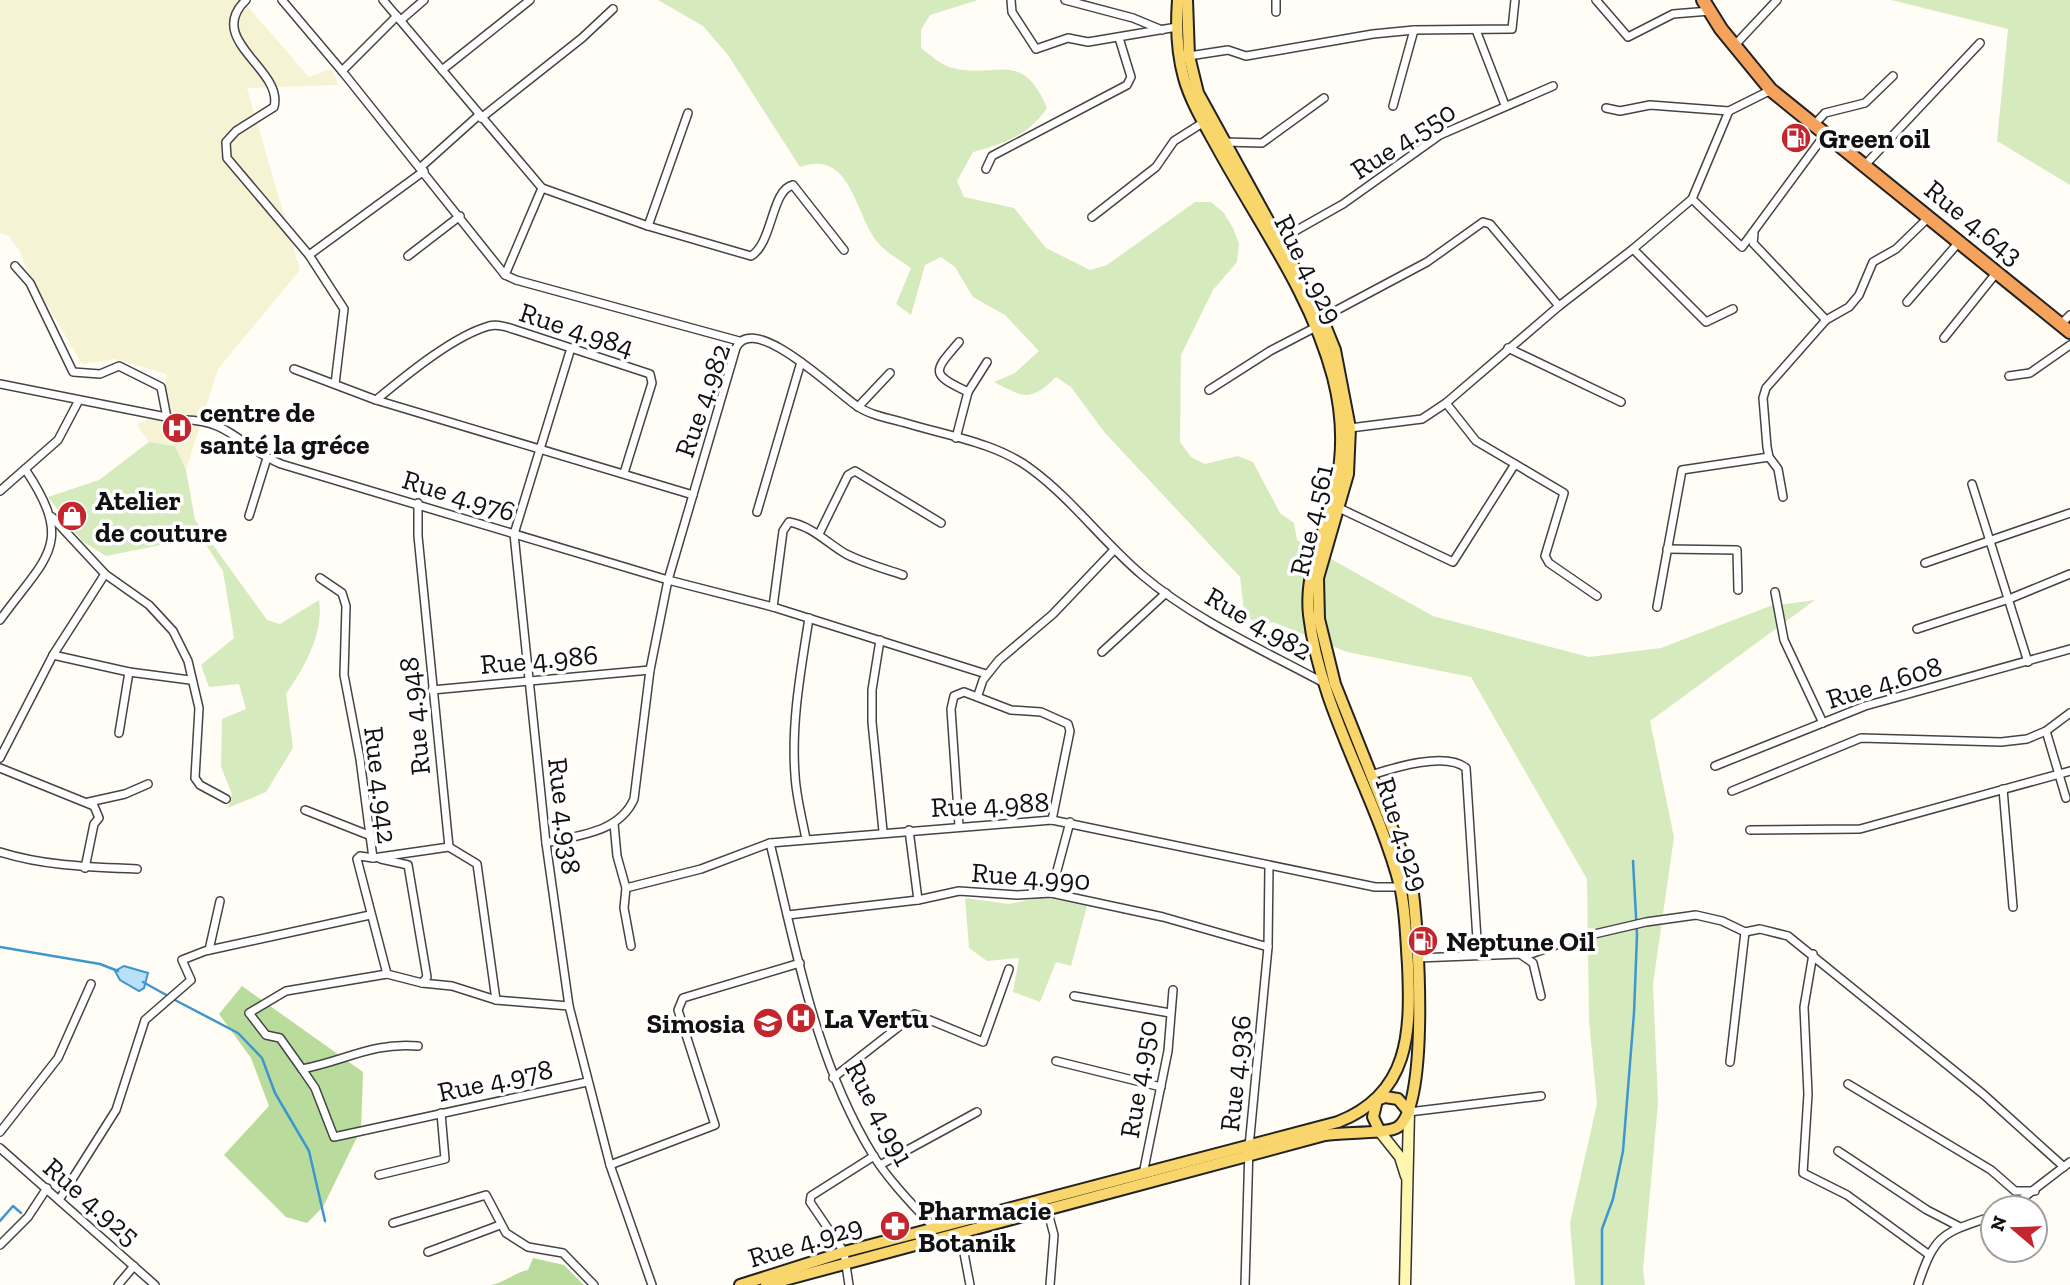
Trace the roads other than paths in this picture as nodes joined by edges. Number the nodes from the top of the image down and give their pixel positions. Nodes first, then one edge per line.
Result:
1 (246, 0) edge
2 (282, 0) edge
3 (383, 0) edge
4 (424, 0) edge
5 (530, 0) edge
6 (1011, 0) edge
7 (1065, 0) edge
8 (1178, 0) edge
9 (1187, 0) edge
10 (1276, 0) edge
11 (1515, 0) edge
12 (1596, 0) edge
13 (1777, 0) edge
14 (1706, 5) edge
15 (613, 9) dead end
16 (1276, 12) dead end
17 (399, 18) junction
18 (1177, 27) junction
19 (1162, 30) junction
20 (1414, 30) junction
21 (1476, 30) junction
22 (1119, 38) junction
23 (1980, 43) dead end
24 (1734, 46) junction
25 (1189, 57) junction
26 (442, 70) junction
27 (342, 71) junction
28 (1893, 76) dead end
29 (1553, 86) dead end
30 (1771, 90) junction
31 (1324, 98) dead end
32 (1505, 105) junction
33 (1393, 106) dead end
34 (1606, 108) dead end
35 (1729, 111) junction
36 (688, 113) dead end
37 (480, 116) junction
38 (1203, 122) junction
39 (1812, 126) junction
40 (1826, 133) junction
41 (1224, 142) junction
42 (1865, 165) junction
43 (423, 169) junction
44 (986, 169) dead end
45 (542, 188) junction
46 (1692, 199) junction
47 (460, 216) junction
48 (1092, 217) dead end
49 (1929, 217) junction
50 (648, 226) junction
51 (1754, 234) junction
52 (1281, 239) junction
53 (1960, 241) junction
54 (1633, 249) junction
55 (844, 250) dead end
56 (309, 256) junction
57 (408, 256) dead end
58 (15, 266) dead end
59 (1997, 271) junction
60 (505, 275) junction
61 (1907, 302) dead end
62 (1559, 306) junction
63 (1733, 309) dead end
64 (1826, 320) junction
65 (1319, 322) junction
66 (2067, 324) edge
67 (1944, 338) dead end
68 (739, 341) junction
69 (959, 342) dead end
70 (2070, 345) edge
71 (571, 348) junction
72 (1508, 348) junction
73 (801, 362) junction
74 (987, 362) dead end
75 (294, 369) dead end
76 (890, 373) dead end
77 (2009, 376) dead end
78 (0, 384) edge
79 (335, 384) junction
80 (1209, 390) dead end
81 (968, 392) junction
82 (376, 400) junction
83 (78, 402) junction
84 (1621, 402) dead end
85 (1446, 403) junction
86 (858, 407) junction
87 (167, 418) junction
88 (1350, 428) junction
89 (956, 438) junction
90 (538, 448) junction
91 (1769, 457) junction
92 (267, 458) junction
93 (1516, 464) junction
94 (25, 469) junction
95 (624, 473) junction
96 (1972, 484) dead end
97 (0, 491) edge
98 (693, 495) junction
99 (1783, 497) dead end
100 (418, 503) junction
101 (1339, 508) junction
102 (757, 512) dead end
103 (2070, 513) edge
104 (249, 516) dead end
105 (52, 517) junction
106 (941, 523) dead end
107 (514, 534) junction
108 (820, 534) junction
109 (1991, 541) junction
110 (1667, 549) junction
111 (1114, 550) junction
112 (1925, 563) dead end
113 (2070, 573) edge
114 (105, 574) junction
115 (904, 575) dead end
116 (320, 578) dead end
117 (668, 580) junction
118 (1738, 590) dead end
119 (1775, 592) dead end
120 (1166, 593) junction
121 (1597, 596) dead end
122 (2009, 599) junction
123 (773, 607) junction
124 (1657, 607) dead end
125 (809, 618) junction
126 (0, 620) edge
127 (1917, 629) dead end
128 (880, 640) junction
129 (2070, 649) edge
130 (1102, 652) dead end
131 (53, 655) junction
132 (2028, 662) junction
133 (650, 670) junction
134 (129, 672) junction
135 (986, 674) junction
136 (190, 680) junction
137 (528, 680) junction
138 (1325, 684) junction
139 (432, 690) junction
140 (978, 695) junction
141 (2070, 713) edge
142 (1823, 723) junction
143 (2046, 731) junction
144 (118, 733) dead end
145 (0, 758) edge
146 (1715, 766) dead end
147 (0, 768) edge
148 (2070, 771) edge
149 (2060, 773) junction
150 (1371, 775) junction
151 (148, 784) dead end
152 (2003, 789) junction
153 (1732, 791) dead end
154 (2066, 798) dead end
155 (226, 799) dead end
156 (89, 802) junction
157 (305, 810) dead end
158 (1052, 820) junction
159 (1070, 822) junction
160 (614, 824) junction
161 (959, 826) junction
162 (909, 830) junction
163 (1750, 830) dead end
164 (883, 831) junction
165 (371, 836) junction
166 (806, 839) junction
167 (546, 843) junction
168 (770, 843) junction
169 (449, 847) junction
170 (0, 852) edge
171 (373, 858) junction
172 (1269, 866) junction
173 (85, 868) junction
174 (136, 869) dead end
175 (1400, 887) junction
176 (626, 888) junction
177 (1051, 893) junction
178 (918, 900) junction
179 (220, 901) dead end
180 (2013, 907) dead end
181 (370, 915) junction
182 (788, 915) junction
183 (1745, 932) junction
184 (631, 946) dead end
185 (1268, 947) junction
186 (209, 950) junction
187 (1813, 954) junction
188 (1478, 955) junction
189 (1525, 956) junction
190 (1418, 958) junction
191 (800, 963) junction
192 (1009, 969) dead end
193 (387, 974) junction
194 (92, 984) dead end
195 (422, 984) junction
196 (1173, 990) dead end
197 (1074, 996) dead end
198 (1541, 996) dead end
199 (496, 1000) junction
200 (569, 1006) junction
201 (1170, 1013) junction
202 (418, 1046) dead end
203 (1056, 1061) dead end
204 (1730, 1062) dead end
205 (302, 1069) junction
206 (833, 1077) junction
207 (587, 1082) junction
208 (1848, 1084) dead end
209 (1161, 1087) junction
210 (1541, 1096) dead end
211 (1377, 1100) junction
212 (976, 1112) dead end
213 (1409, 1112) junction
214 (441, 1113) junction
215 (0, 1132) edge
216 (1380, 1132) junction
217 (0, 1148) edge
218 (1838, 1151) dead end
219 (1249, 1152) junction
220 (874, 1156) junction
221 (2067, 1164) edge
222 (610, 1165) junction
223 (880, 1165) junction
224 (1143, 1174) junction
225 (379, 1175) dead end
226 (1409, 1186) junction
227 (47, 1188) junction
228 (2035, 1191) junction
229 (2031, 1194) edge
230 (59, 1200) junction
231 (1047, 1209) junction
232 (1979, 1221) edge
233 (393, 1223) dead end
234 (500, 1225) junction
235 (1961, 1227) junction
236 (934, 1228) junction
237 (960, 1232) junction
238 (0, 1245) edge
239 (428, 1252) dead end
240 (1928, 1254) junction
241 (845, 1258) junction
242 (134, 1266) junction
243 (791, 1281) edge
244 (118, 1285) edge
245 (155, 1285) edge
246 (594, 1285) edge
247 (652, 1285) edge
248 (740, 1285) edge
249 (766, 1285) edge
250 (849, 1285) edge
251 (970, 1285) edge
252 (1051, 1285) edge
253 (1245, 1285) edge
254 (1405, 1285) edge
255 (1918, 1285) edge

1 - 56 street
2 - 27 street
3 - 17 street
4 - 17 street
5 - 26 street
6 - 22 street
7 - 19 street
8 - 18 main road, Rue 4.929
9 - 25 main road, Rue 4.561
10 - 16 street
11 - 21 street
12 - 14 street
13 - 24 street
14 - 24 highway, Rue 4.643
15 - 37 street
17 - 26 street
17 - 27 street
18 - 19 street
18 - 38 main road, Rue 4.929
19 - 22 street
20 - 21 street
20 - 25 street
20 - 33 street
21 - 32 street
22 - 44 street
23 - 42 street
24 - 30 highway, Rue 4.643
25 - 41 main road, Rue 4.561
26 - 37 street
27 - 43 street
28 - 39 street
29 - 32 street, Rue 4.550
30 - 35 street
30 - 39 highway, Rue 4.643
31 - 41 street
32 - 52 street, Rue 4.550
34 - 35 street
35 - 46 street
36 - 50 street
37 - 43 street
37 - 45 street
38 - 48 street
38 - 65 main road, Rue 4.929
39 - 40 highway, Rue 4.643
40 - 42 highway, Rue 4.643
40 - 51 street
41 - 52 main road, Rue 4.561
42 - 49 highway, Rue 4.643
43 - 47 street
43 - 56 street
45 - 50 street
45 - 60 street
46 - 51 street
46 - 54 street
47 - 57 street
47 - 60 street
49 - 53 highway, Rue 4.643
49 - 64 street
50 - 55 street
51 - 64 street
52 - 65 main road, Rue 4.561
53 - 59 highway, Rue 4.643
53 - 61 street
54 - 62 street
54 - 63 street
56 - 79 street
58 - 87 street
59 - 66 highway, Rue 4.643
59 - 67 street
60 - 68 street
62 - 65 street
62 - 72 street
64 - 91 street
65 - 80 street
65 - 88 main road, Rue 4.561
65 - 138 main road, Rue 4.929
68 - 73 street, Rue 4.982
68 - 98 street, Rue 4.982
69 - 81 street
70 - 77 street
71 - 82 street, Rue 4.984
71 - 90 street, Rue 4.938
71 - 95 street, Rue 4.984
72 - 84 street
72 - 85 street
73 - 86 street, Rue 4.982
73 - 102 street
74 - 81 street
75 - 79 street
76 - 86 street
78 - 83 street, Rue 4.976
79 - 82 street
81 - 89 street
82 - 90 street
83 - 87 street, Rue 4.976
83 - 94 street
85 - 88 street
85 - 93 street
86 - 89 street, Rue 4.982
87 - 92 street, Rue 4.976
88 - 101 main road, Rue 4.561
89 - 111 street, Rue 4.982
90 - 95 street
90 - 107 street, Rue 4.938
91 - 99 street
91 - 110 street
92 - 100 street, Rue 4.976
92 - 104 street
93 - 101 street
93 - 121 street
94 - 97 street
94 - 105 street
95 - 98 street
96 - 109 street
98 - 117 street, Rue 4.982
100 - 107 street, Rue 4.976
100 - 139 street, Rue 4.948
101 - 150 main road, Rue 4.561
103 - 109 street
105 - 114 street
105 - 126 street
106 - 108 street
107 - 117 street, Rue 4.976
107 - 137 street, Rue 4.938
108 - 115 street
108 - 123 street
109 - 112 street
109 - 122 street
110 - 118 street
110 - 124 street
111 - 120 street, Rue 4.982
111 - 135 street
113 - 122 street
114 - 131 street
114 - 136 street
116 - 165 street, Rue 4.942
117 - 123 street, Rue 4.976
117 - 133 street, Rue 4.982
119 - 142 street
120 - 130 street
120 - 138 street, Rue 4.982
122 - 127 street
122 - 132 street
123 - 125 street, Rue 4.976
125 - 128 street, Rue 4.976
125 - 166 street
128 - 135 street, Rue 4.976
128 - 164 street
129 - 132 street, Rue 4.608
131 - 134 street
131 - 145 street
132 - 142 street, Rue 4.608
133 - 137 street, Rue 4.986
133 - 160 street, Rue 4.982
134 - 136 street
134 - 144 street
135 - 140 street
136 - 155 street
137 - 139 street, Rue 4.986
137 - 167 street, Rue 4.938
138 - 175 main road, Rue 4.929
139 - 169 street, Rue 4.948
140 - 158 street
140 - 161 street
141 - 143 street
142 - 146 street, Rue 4.608
143 - 149 street
143 - 153 street
147 - 156 street
148 - 149 street
149 - 152 street
149 - 154 street
150 - 188 street
150 - 190 main road, Rue 4.561
151 - 156 street
152 - 163 street
152 - 180 street
156 - 173 street
157 - 165 street
158 - 159 street, Rue 4.988
158 - 161 street, Rue 4.988
159 - 172 street, Rue 4.988
159 - 177 street
160 - 167 street
160 - 176 street
161 - 162 street, Rue 4.988
162 - 164 street, Rue 4.988
162 - 178 street
164 - 166 street, Rue 4.988
165 - 171 street, Rue 4.942
166 - 168 street, Rue 4.988
167 - 200 street, Rue 4.938
168 - 176 street, Rue 4.988
168 - 182 street, Rue 4.991
169 - 171 street
169 - 199 street
170 - 173 street
171 - 181 street, Rue 4.942
171 - 195 street
172 - 175 street, Rue 4.988
172 - 185 street, Rue 4.936
173 - 174 street
175 - 211 main road, Rue 4.929
176 - 184 street
177 - 178 street, Rue 4.990
177 - 185 street, Rue 4.990
178 - 182 street, Rue 4.990
179 - 186 street
181 - 186 street
181 - 193 street, Rue 4.942
182 - 191 street, Rue 4.991
183 - 187 street
183 - 189 street
183 - 204 street
185 - 219 street, Rue 4.936
186 - 230 street
187 - 221 street
187 - 240 street
188 - 189 street
188 - 190 street
189 - 198 street
190 - 213 main road, Rue 4.561
191 - 206 street, Rue 4.991
191 - 222 street
192 - 206 street
193 - 195 street
193 - 205 street
194 - 215 street
195 - 199 street
196 - 201 street, Rue 4.950
197 - 201 street
199 - 200 street
200 - 207 street, Rue 4.938
201 - 209 street, Rue 4.950
202 - 205 street
203 - 209 street
205 - 214 street, Rue 4.978
206 - 220 street, Rue 4.991
207 - 214 street, Rue 4.978
207 - 222 street, Rue 4.938
208 - 228 street
209 - 224 street, Rue 4.950
210 - 213 street
211 - 213 main road
211 - 216 main road
211 - 219 main road, Rue 4.929
212 - 223 street
213 - 216 main road, Rue 4.929
213 - 226 main road, Rue 4.561
214 - 225 street
216 - 219 main road, Rue 4.929
216 - 226 main road, Rue 4.561
217 - 227 street, Rue 4.925
218 - 235 street
219 - 224 main road, Rue 4.929
219 - 231 main road, Rue 4.929
219 - 253 street, Rue 4.936
220 - 223 street, Rue 4.991
220 - 241 street
221 - 228 street
222 - 247 street, Rue 4.938
223 - 236 street, Rue 4.991
224 - 236 main road, Rue 4.929
226 - 254 main road, Rue 4.561
227 - 230 street, Rue 4.925
227 - 238 street
228 - 229 street
230 - 242 street, Rue 4.925
231 - 237 main road, Rue 4.929
231 - 252 street
232 - 235 street
233 - 234 street
234 - 239 street
234 - 246 street
235 - 240 street
236 - 241 main road, Rue 4.929
237 - 241 main road, Rue 4.929
237 - 251 street
240 - 255 street
241 - 243 main road, Rue 4.929
241 - 248 main road, Rue 4.929
241 - 250 street
242 - 244 street
242 - 245 street, Rue 4.925
243 - 249 main road, Rue 4.929

